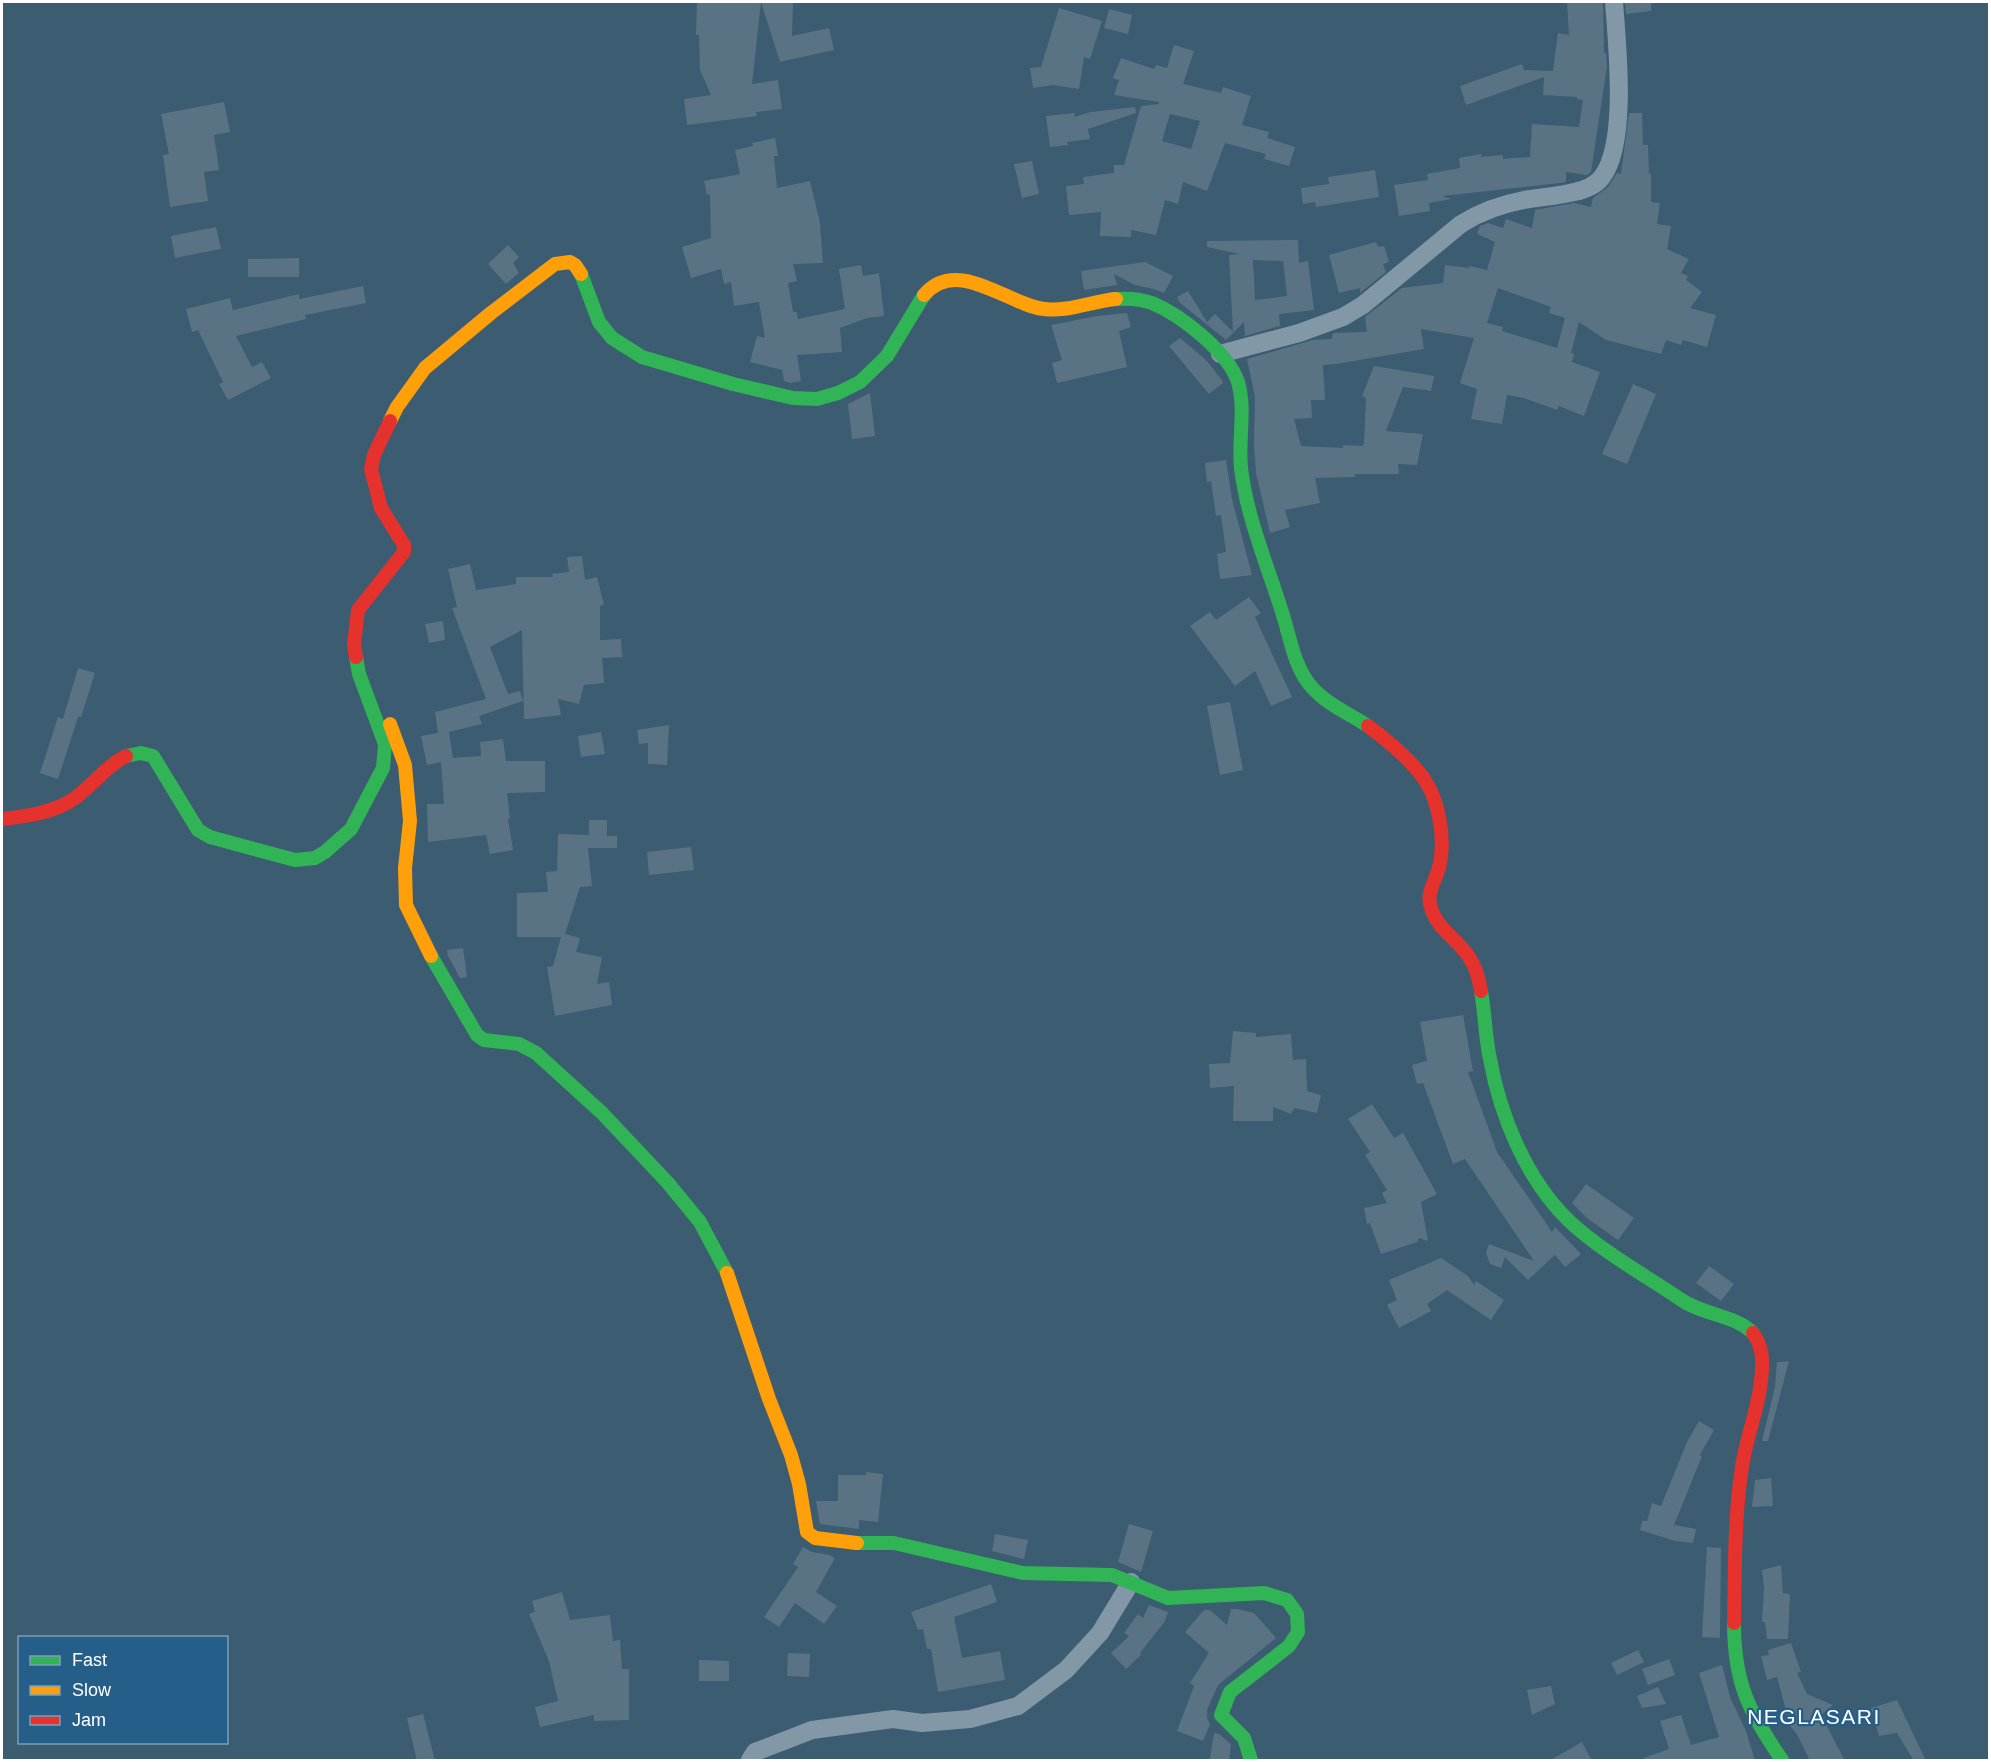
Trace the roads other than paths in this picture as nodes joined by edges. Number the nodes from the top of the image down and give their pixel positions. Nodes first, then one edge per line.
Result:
1 (1614, 2) edge
2 (1220, 354) junction
3 (354, 645) junction
4 (2, 819) edge
5 (1131, 1582) junction
6 (752, 1756) edge
7 (734, 1761) edge
8 (1251, 1761) edge
9 (1782, 1761) edge

1 - 2 street
2 - 3 street
2 - 9 street
3 - 4 street
3 - 5 street
5 - 6 street
5 - 8 street
6 - 7 street

